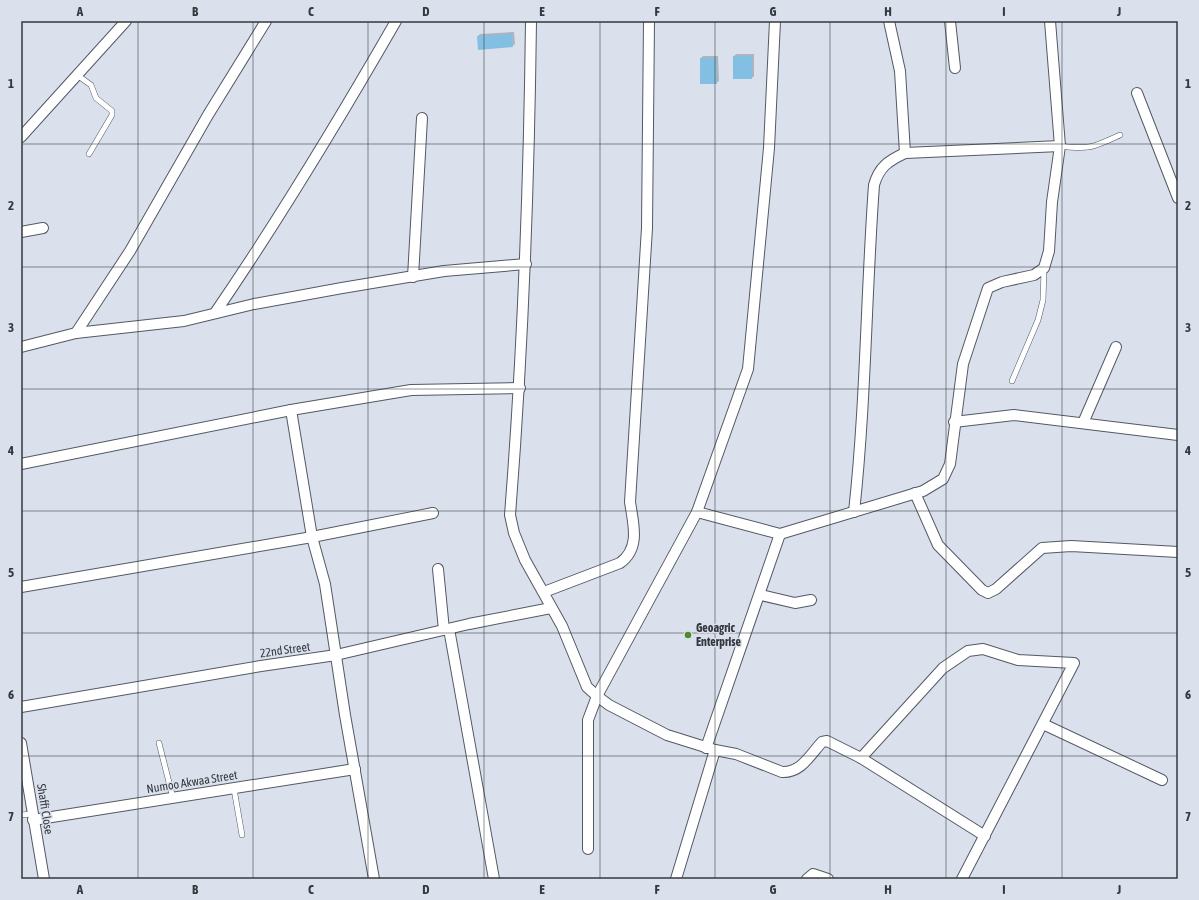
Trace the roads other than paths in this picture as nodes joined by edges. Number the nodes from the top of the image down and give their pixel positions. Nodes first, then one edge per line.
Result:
1 (126, 21) edge
2 (266, 21) edge
3 (396, 21) edge
4 (531, 21) edge
5 (649, 21) edge
6 (775, 21) edge
7 (889, 21) edge
8 (950, 21) edge
9 (1050, 21) edge
10 (955, 68) dead end
11 (77, 75) junction
12 (1137, 93) dead end
13 (422, 118) dead end
14 (1120, 134) dead end
15 (21, 137) edge
16 (1060, 146) junction
17 (905, 153) junction
18 (89, 154) dead end
19 (1174, 178) edge
20 (1178, 198) edge
21 (43, 228) dead end
22 (21, 232) edge
23 (526, 264) junction
24 (1044, 268) junction
25 (413, 277) junction
26 (216, 313) junction
27 (76, 333) junction
28 (21, 347) edge
29 (1116, 347) dead end
30 (1012, 381) dead end
31 (520, 388) junction
32 (291, 410) junction
33 (954, 422) junction
34 (1083, 423) junction
35 (1178, 435) edge
36 (21, 464) edge
37 (915, 493) junction
38 (697, 512) junction
39 (854, 512) junction
40 (433, 513) dead end
41 (780, 534) junction
42 (312, 537) junction
43 (1178, 552) edge
44 (438, 569) dead end
45 (21, 587) edge
46 (544, 592) junction
47 (761, 595) junction
48 (811, 600) dead end
49 (551, 608) junction
50 (446, 630) junction
51 (336, 656) junction
52 (596, 696) junction
53 (21, 707) edge
54 (1043, 724) junction
55 (21, 743) edge
56 (159, 744) dead end
57 (710, 749) junction
58 (861, 758) junction
59 (355, 769) junction
60 (1162, 780) dead end
61 (234, 789) junction
62 (173, 798) junction
63 (21, 815) edge
64 (33, 817) junction
65 (242, 835) dead end
66 (984, 836) junction
67 (588, 849) dead end
68 (44, 879) edge
69 (374, 879) edge
70 (494, 879) edge
71 (676, 879) edge
72 (807, 879) edge
73 (828, 879) edge
74 (962, 879) edge

1 - 11 street
2 - 27 street
3 - 26 street
4 - 23 street
5 - 46 street
6 - 38 street
7 - 17 street
8 - 10 street
9 - 16 street
11 - 15 street
11 - 18 lane
12 - 19 street
13 - 25 street
14 - 16 lane
16 - 17 street
16 - 24 street
17 - 39 street
19 - 20 street
21 - 22 street
23 - 25 street
23 - 31 street
24 - 30 lane
24 - 33 street
25 - 26 street
26 - 27 street
27 - 28 street
29 - 34 street
31 - 32 street
31 - 46 street
32 - 36 street
32 - 42 street
33 - 34 street
33 - 37 street
34 - 35 street
37 - 39 street
37 - 43 street
38 - 41 street
38 - 52 street
39 - 41 street
40 - 42 street
41 - 47 street
42 - 45 street
42 - 51 street
44 - 50 street
46 - 49 street
47 - 48 street
47 - 57 street
49 - 50 street, 22nd Street
49 - 52 street
50 - 51 street, 22nd Street
50 - 70 street
51 - 53 street, 22nd Street
51 - 59 street
52 - 57 street
52 - 67 street
54 - 58 street
54 - 60 street
54 - 66 street
55 - 64 street, Shaffi Close
56 - 62 lane
57 - 58 street
57 - 71 street
58 - 66 street
59 - 61 street, Numoo Akwaa Street
59 - 69 street
61 - 62 street, Numoo Akwaa Street
61 - 65 lane
62 - 64 street, Numoo Akwaa Street
63 - 64 lane
64 - 68 street, Shaffi Close
66 - 74 street
72 - 73 street

